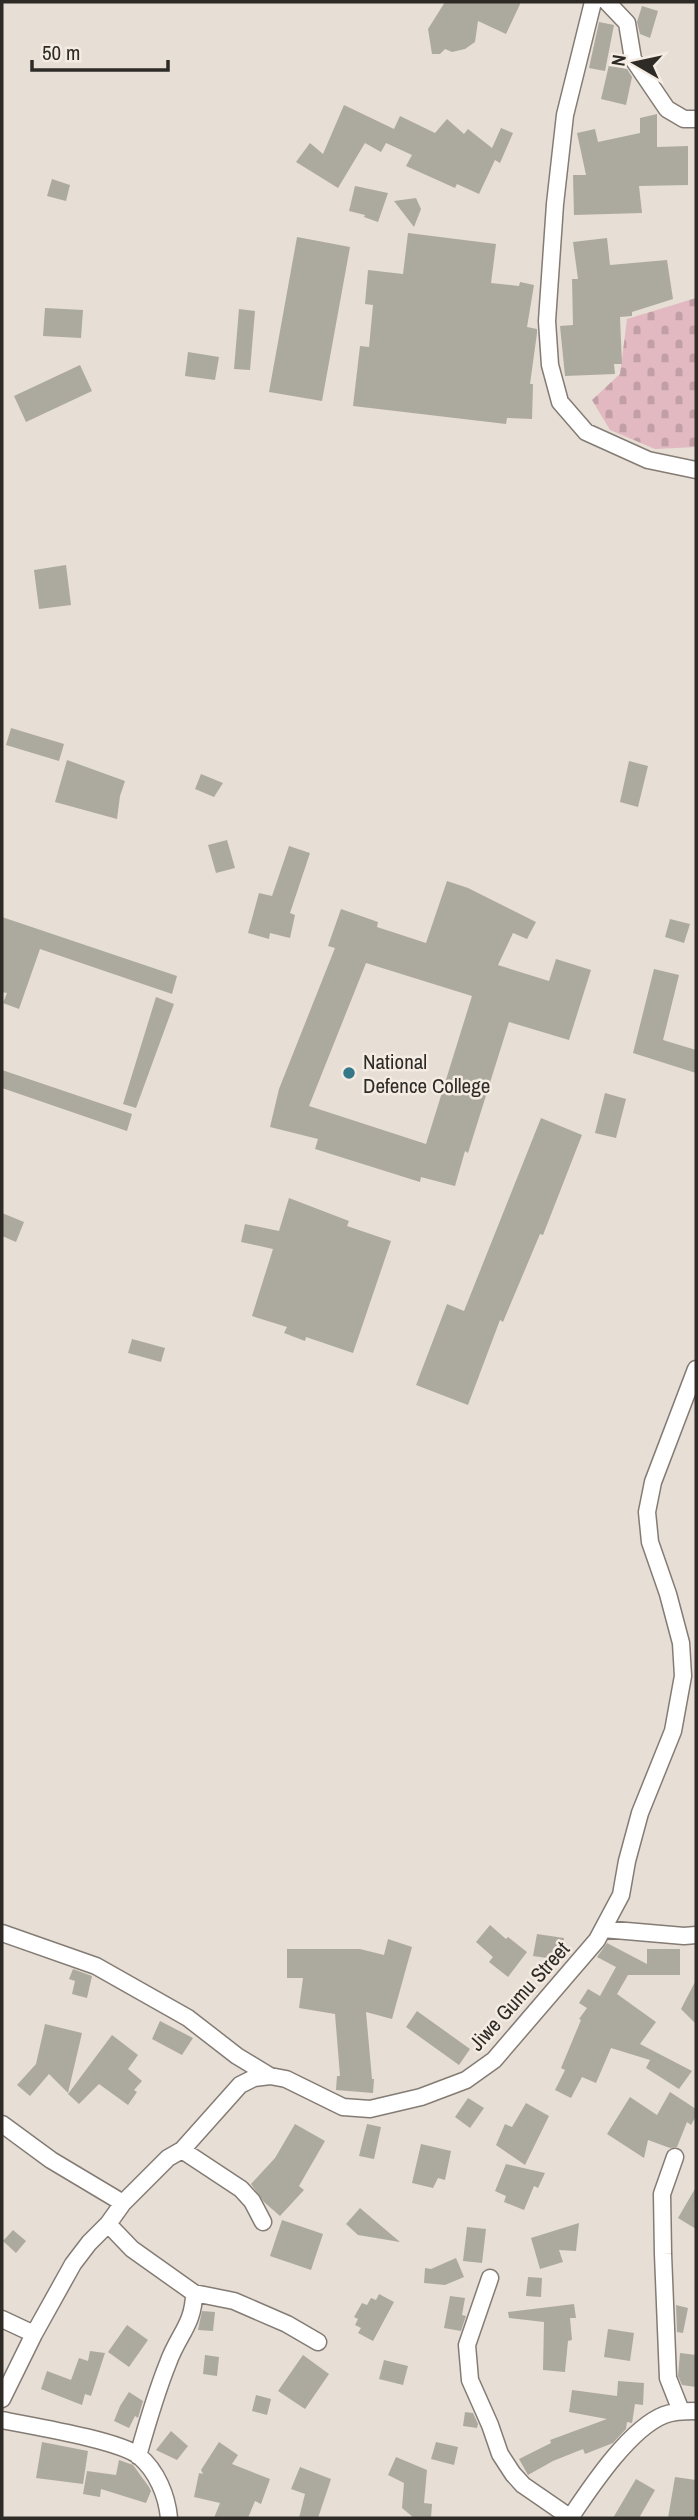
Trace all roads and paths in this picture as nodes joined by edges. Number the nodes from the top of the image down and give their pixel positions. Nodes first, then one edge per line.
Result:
1 (593, 2) edge
2 (607, 2) edge
3 (696, 119) edge
4 (696, 470) edge
5 (696, 1369) edge
6 (690, 1672) edge
7 (603, 1929) junction
8 (2, 1933) edge
9 (696, 1934) edge
10 (270, 2076) junction
11 (2, 2124) edge
12 (182, 2150) junction
13 (675, 2157) dead end
14 (123, 2203) junction
15 (263, 2222) dead end
16 (108, 2224) junction
17 (490, 2278) dead end
18 (194, 2293) junction
19 (2, 2319) edge
20 (34, 2334) junction
21 (318, 2342) dead end
22 (2, 2399) edge
23 (688, 2411) edge
24 (2, 2420) edge
25 (138, 2456) junction
26 (169, 2518) edge
27 (570, 2518) edge

1 - 4 street
2 - 3 street
5 - 6 street, Jiwe Gumu Street
6 - 7 street, Jiwe Gumu Street
7 - 9 street
7 - 10 street, Jiwe Gumu Street
8 - 10 street, Jiwe Gumu Street
10 - 12 street
11 - 14 street
12 - 14 street
12 - 15 street
13 - 23 street
14 - 16 street
16 - 18 street
16 - 20 street
17 - 27 street
18 - 21 street
18 - 25 street
19 - 20 street
20 - 22 street
23 - 27 street
24 - 25 street
25 - 26 street

